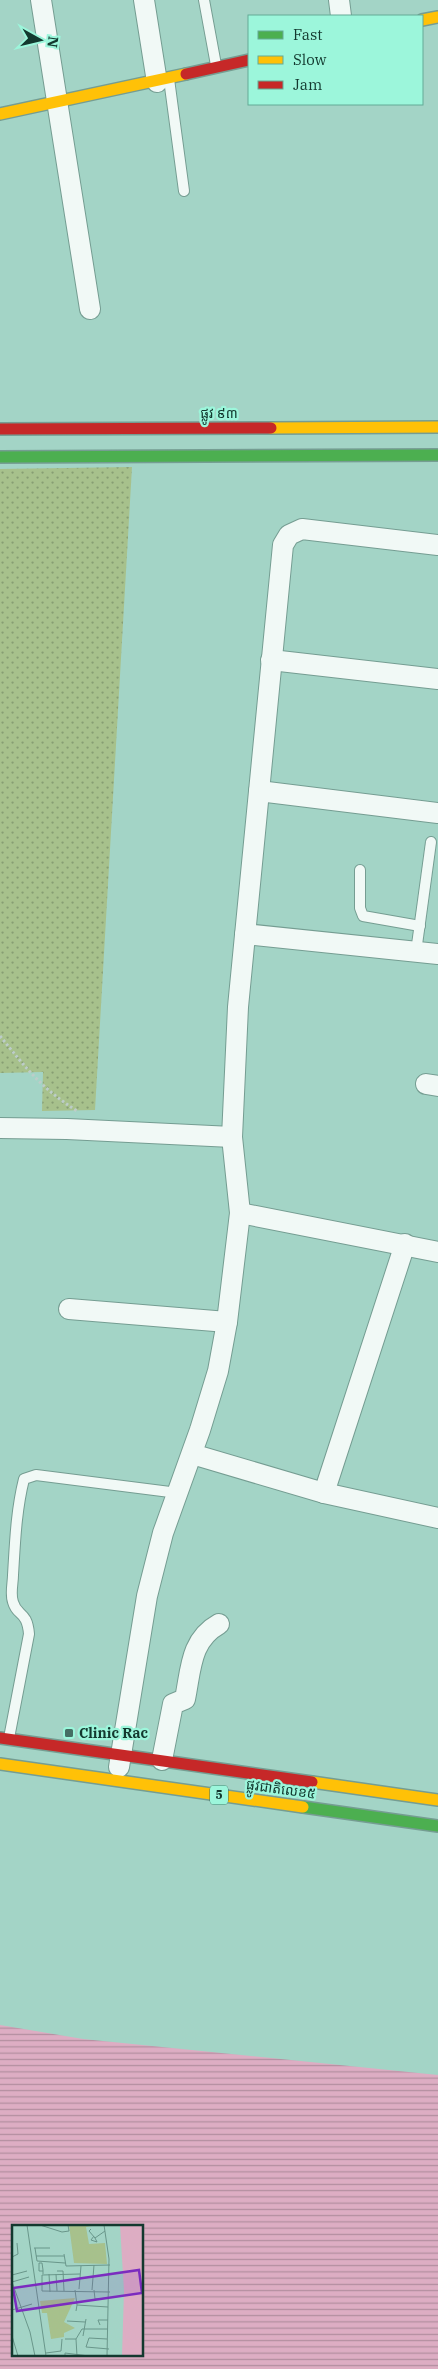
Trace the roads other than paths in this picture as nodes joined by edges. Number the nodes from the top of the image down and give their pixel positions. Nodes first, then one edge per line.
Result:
1 (41, 0) edge
2 (144, 0) edge
3 (204, 0) edge
4 (339, 0) edge
5 (341, 15) edge
6 (438, 17) edge
7 (423, 20) edge
8 (248, 60) edge
9 (216, 68) junction
10 (163, 80) junction
11 (59, 101) junction
12 (0, 114) edge
13 (184, 191) dead end
14 (90, 309) dead end
15 (438, 427) edge
16 (0, 429) edge
17 (438, 455) edge
18 (0, 456) edge
19 (438, 544) edge
20 (271, 660) junction
21 (438, 680) edge
22 (259, 791) junction
23 (438, 812) edge
24 (432, 842) dead end
25 (360, 870) dead end
26 (420, 926) junction
27 (245, 934) junction
28 (416, 952) junction
29 (438, 954) edge
30 (0, 1128) edge
31 (232, 1137) junction
32 (240, 1213) junction
33 (404, 1244) junction
34 (438, 1252) edge
35 (69, 1309) dead end
36 (228, 1322) junction
37 (192, 1454) junction
38 (324, 1492) junction
39 (178, 1494) junction
40 (438, 1518) edge
41 (218, 1624) dead end
42 (4, 1738) edge
43 (120, 1754) junction
44 (162, 1760) junction
45 (0, 1764) edge
46 (117, 1780) junction
47 (438, 1800) edge
48 (438, 1826) edge

1 - 11 street
2 - 10 street
3 - 9 lane
4 - 5 street
6 - 7 main road
8 - 9 main road
9 - 10 main road
10 - 11 main road
10 - 13 lane
11 - 12 main road
11 - 14 street
15 - 16 main road, ផ្លូវ ៩៣
17 - 18 main road
19 - 20 street
20 - 21 street
20 - 22 street
22 - 23 street
22 - 27 street
24 - 26 lane
25 - 26 lane
26 - 28 lane
27 - 28 street
27 - 31 street
28 - 29 street
30 - 31 street
31 - 32 street
32 - 33 street
32 - 36 street
33 - 34 street
33 - 38 street
35 - 36 street
36 - 37 street
37 - 38 street
37 - 39 street
38 - 40 street
39 - 42 lane
39 - 43 street
41 - 44 street
42 - 43 main road, ផ្លូវជាតិលេខ៥ / 5
43 - 44 main road, ផ្លូវជាតិលេខ៥ / 5
43 - 46 street
44 - 47 main road, ផ្លូវជាតិលេខ៥ / 5
45 - 46 main road, ផ្លូវជាតិលេខ៥ / 5
46 - 48 main road, ផ្លូវជាតិលេខ៥ / 5

